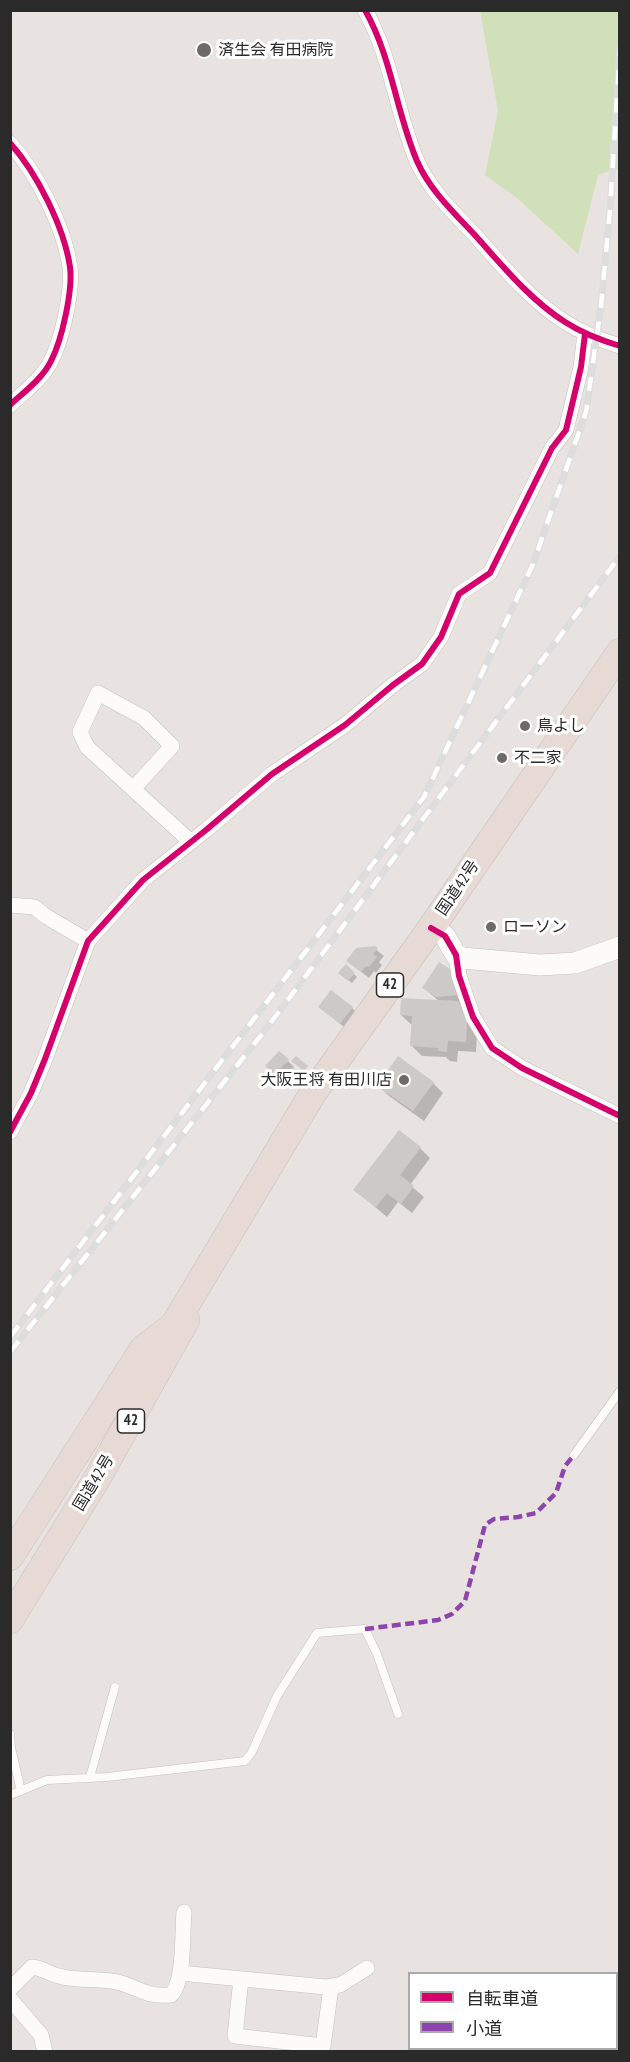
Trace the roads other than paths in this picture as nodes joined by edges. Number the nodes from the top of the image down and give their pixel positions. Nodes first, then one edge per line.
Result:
1 (365, 10) edge
2 (10, 143) edge
3 (585, 334) junction
4 (620, 346) edge
5 (10, 405) edge
6 (620, 652) edge
7 (134, 788) junction
8 (191, 842) junction
9 (10, 905) edge
10 (431, 928) junction
11 (88, 940) junction
12 (620, 947) edge
13 (456, 955) junction
14 (620, 1116) edge
15 (10, 1132) edge
16 (239, 1215) junction
17 (174, 1325) junction
18 (620, 1391) edge
19 (574, 1455) dead end
20 (10, 1557) edge
21 (10, 1591) edge
22 (10, 1620) edge
23 (115, 1687) dead end
24 (398, 1714) dead end
25 (10, 1734) edge
26 (90, 1777) junction
27 (21, 1791) junction
28 (10, 1795) edge
29 (184, 1912) dead end
30 (367, 1968) dead end
31 (180, 1972) junction
32 (241, 1979) junction
33 (330, 1986) junction
34 (10, 1989) edge
35 (10, 1999) edge
36 (45, 2052) edge

1 - 3 street
2 - 5 street
3 - 4 street
3 - 8 street
6 - 10 highway, 国道42号 / 42
7 - 7 street
7 - 8 street
8 - 11 street
9 - 11 street
10 - 13 street
10 - 16 highway, 国道42号 / 42
11 - 15 street
12 - 13 street
13 - 14 street
16 - 17 highway, 国道42号 / 42
16 - 22 highway, 国道42号 / 42
17 - 20 highway, 国道42号 / 42
17 - 21 highway
18 - 19 lane
23 - 26 lane
24 - 26 lane
25 - 27 lane
26 - 27 lane
27 - 28 lane
29 - 31 street
30 - 33 street
31 - 32 street
31 - 34 street
32 - 33 street
32 - 33 street
35 - 36 street

